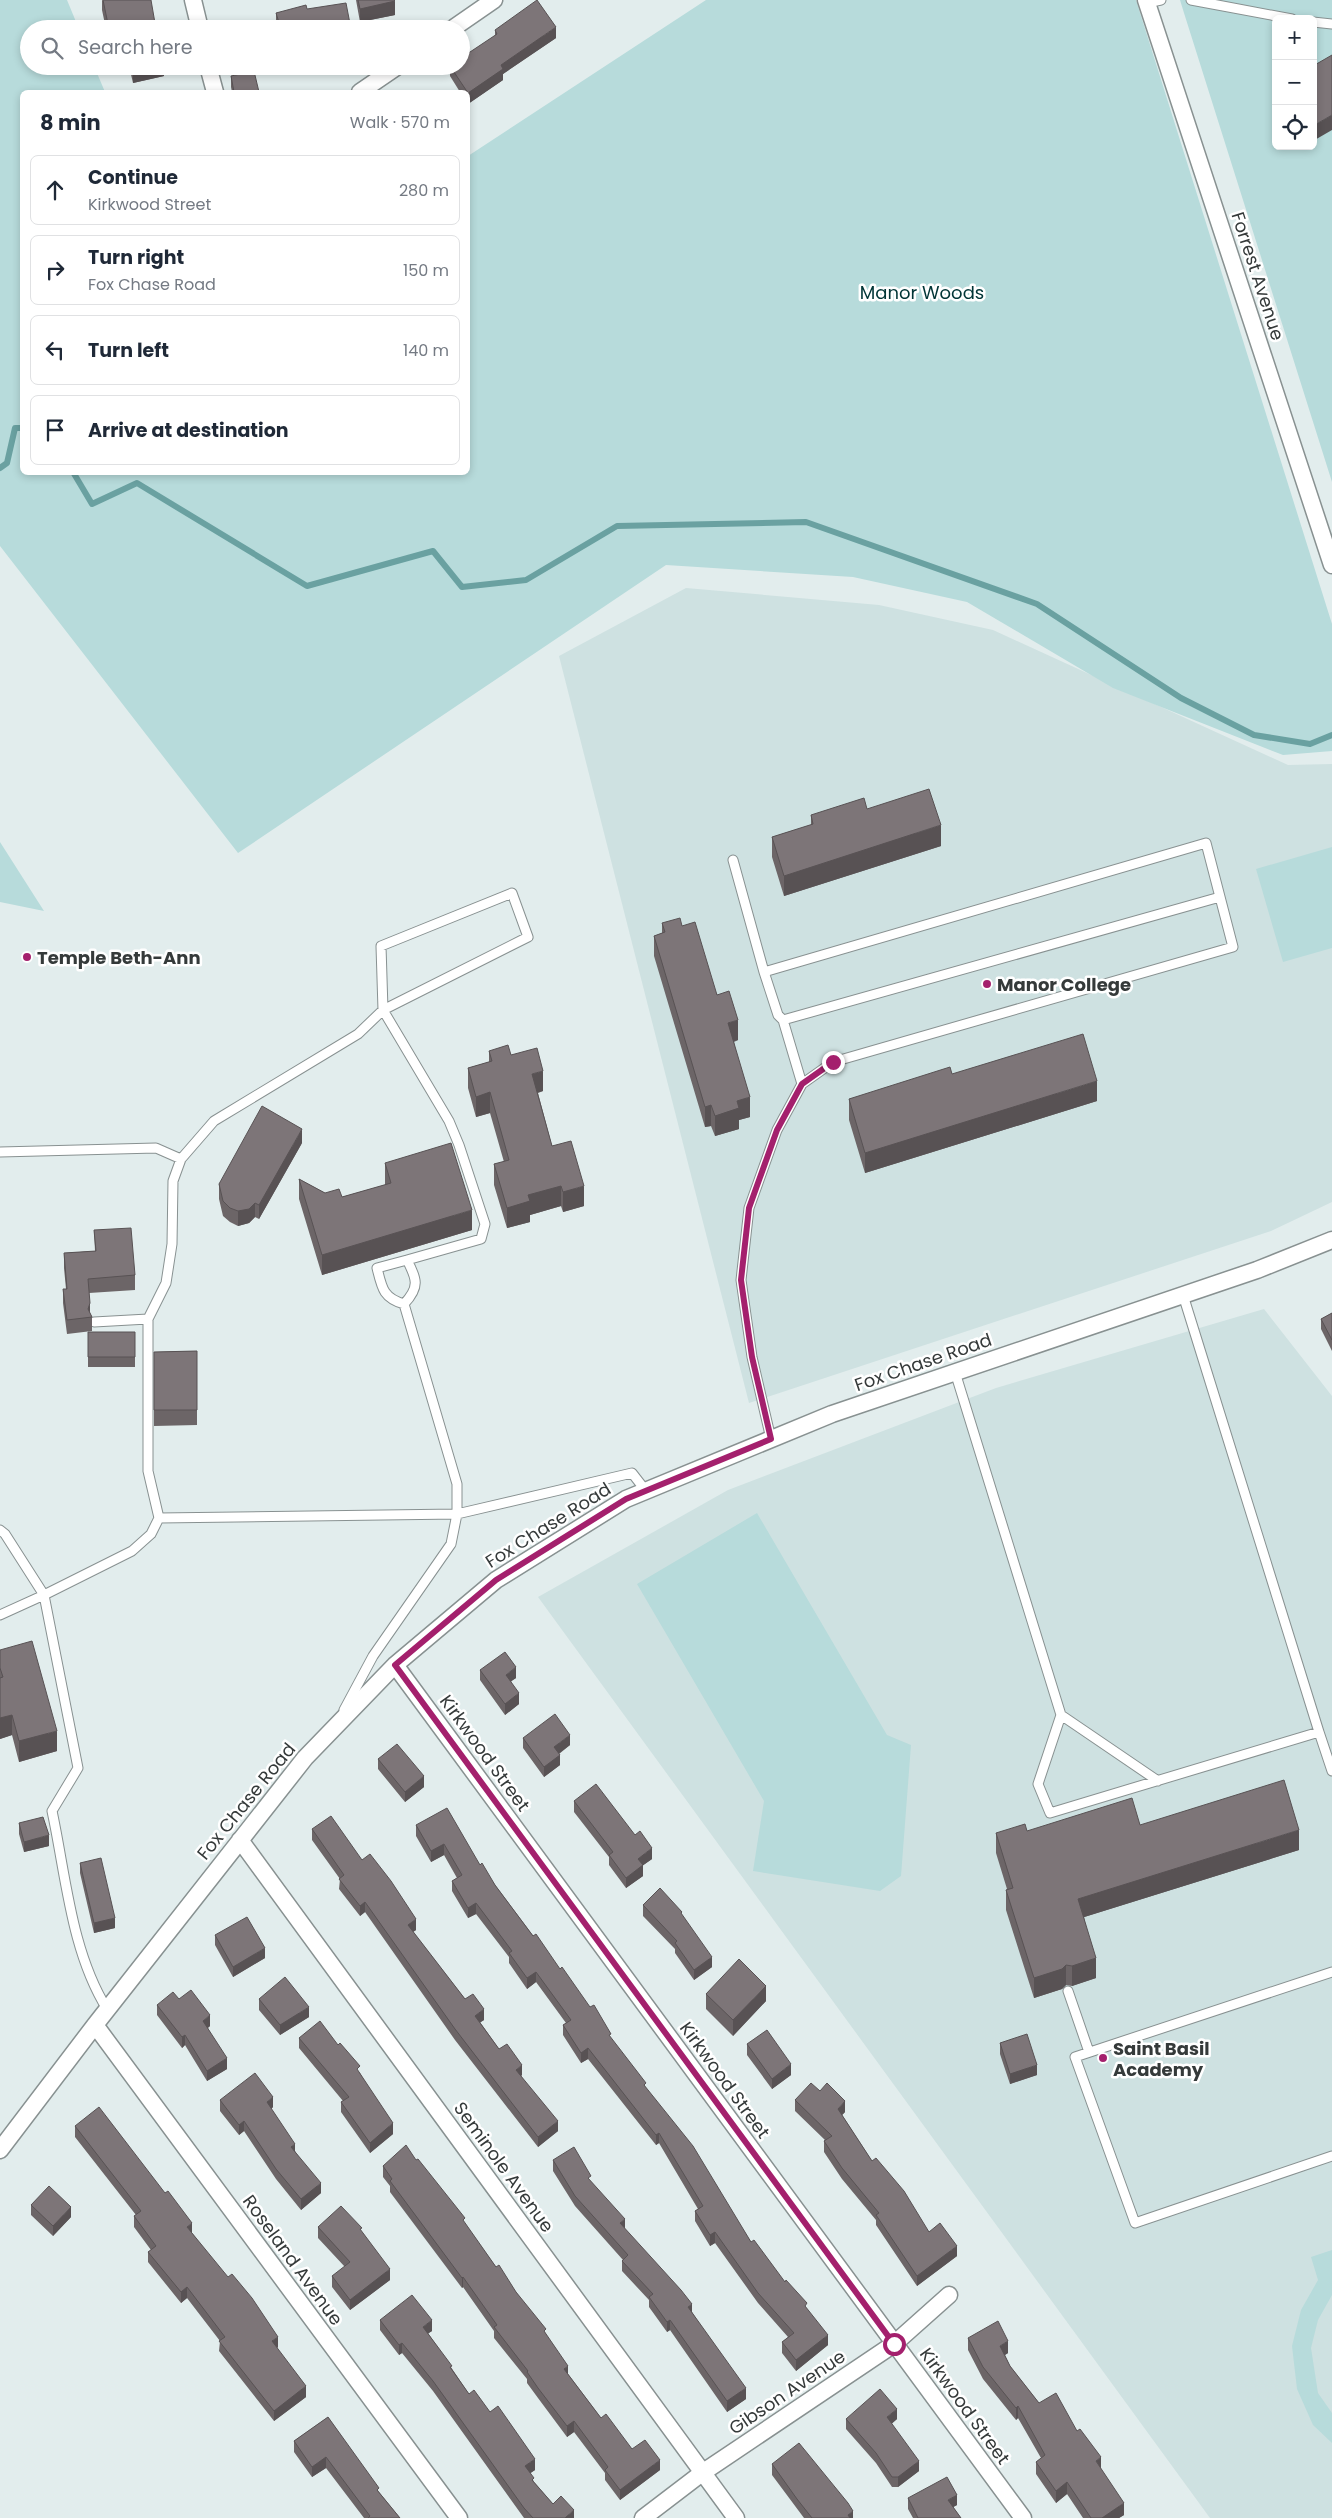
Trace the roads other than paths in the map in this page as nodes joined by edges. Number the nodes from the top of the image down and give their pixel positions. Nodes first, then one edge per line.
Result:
1 (193, 0) edge
2 (494, 0) edge
3 (1191, 0) edge
4 (1151, 1) edge
5 (1272, 15) edge
6 (198, 20) edge
7 (465, 20) edge
8 (1317, 22) edge
9 (1332, 24) edge
10 (210, 75) edge
11 (385, 75) edge
12 (214, 90) edge
13 (363, 90) edge
14 (1332, 565) edge
15 (733, 860) dead end
16 (1220, 897) junction
17 (764, 972) junction
18 (383, 1010) junction
19 (783, 1020) junction
20 (802, 1084) junction
21 (0, 1152) edge
22 (181, 1159) junction
23 (1332, 1240) edge
24 (407, 1260) junction
25 (1184, 1295) junction
26 (404, 1304) junction
27 (148, 1319) junction
28 (94, 1322) edge
29 (955, 1372) junction
30 (771, 1439) junction
31 (646, 1491) junction
32 (457, 1514) junction
33 (159, 1518) junction
34 (0, 1530) edge
35 (44, 1595) junction
36 (0, 1615) edge
37 (395, 1665) junction
38 (1061, 1716) junction
39 (336, 1726) junction
40 (1319, 1732) junction
41 (1332, 1771) edge
42 (1158, 1781) junction
43 (240, 1840) junction
44 (1332, 1972) edge
45 (1068, 1991) dead end
46 (107, 2009) junction
47 (94, 2025) junction
48 (1089, 2052) junction
49 (0, 2150) edge
50 (1332, 2156) edge
51 (949, 2295) dead end
52 (894, 2344) junction
53 (702, 2473) junction
54 (459, 2518) edge
55 (643, 2518) edge
56 (736, 2518) edge
57 (1023, 2518) edge

1 - 6 street
2 - 7 street
3 - 5 lane
4 - 14 street, Forrest Avenue
8 - 9 lane
10 - 12 street
11 - 13 street
15 - 17 lane
16 - 17 lane
16 - 19 lane
16 - 20 lane
17 - 19 lane
18 - 18 lane
18 - 22 lane
18 - 24 lane
19 - 20 lane
20 - 30 lane
21 - 22 lane
22 - 27 lane
23 - 25 street, Fox Chase Road
24 - 26 lane
24 - 26 lane
25 - 29 street, Fox Chase Road
25 - 40 lane
26 - 32 lane
27 - 28 lane
27 - 33 lane
29 - 30 street, Fox Chase Road
29 - 38 lane
30 - 31 street, Fox Chase Road
31 - 32 lane
31 - 37 street, Fox Chase Road
32 - 33 lane
32 - 39 lane
33 - 35 lane
34 - 35 lane
35 - 36 lane
35 - 46 lane
37 - 39 street, Fox Chase Road
37 - 52 street, Kirkwood Street
38 - 42 lane
38 - 42 lane
39 - 43 street, Fox Chase Road
40 - 41 lane
40 - 42 lane
43 - 46 street, Fox Chase Road
43 - 53 street, Seminole Avenue
44 - 48 lane
45 - 48 lane
46 - 47 street, Fox Chase Road
47 - 49 street, Fox Chase Road
47 - 54 street, Roseland Avenue
48 - 50 lane
51 - 52 street, Gibson Avenue
52 - 53 street, Gibson Avenue
52 - 57 street, Kirkwood Street
53 - 55 street, Gibson Avenue
53 - 56 street, Seminole Avenue

